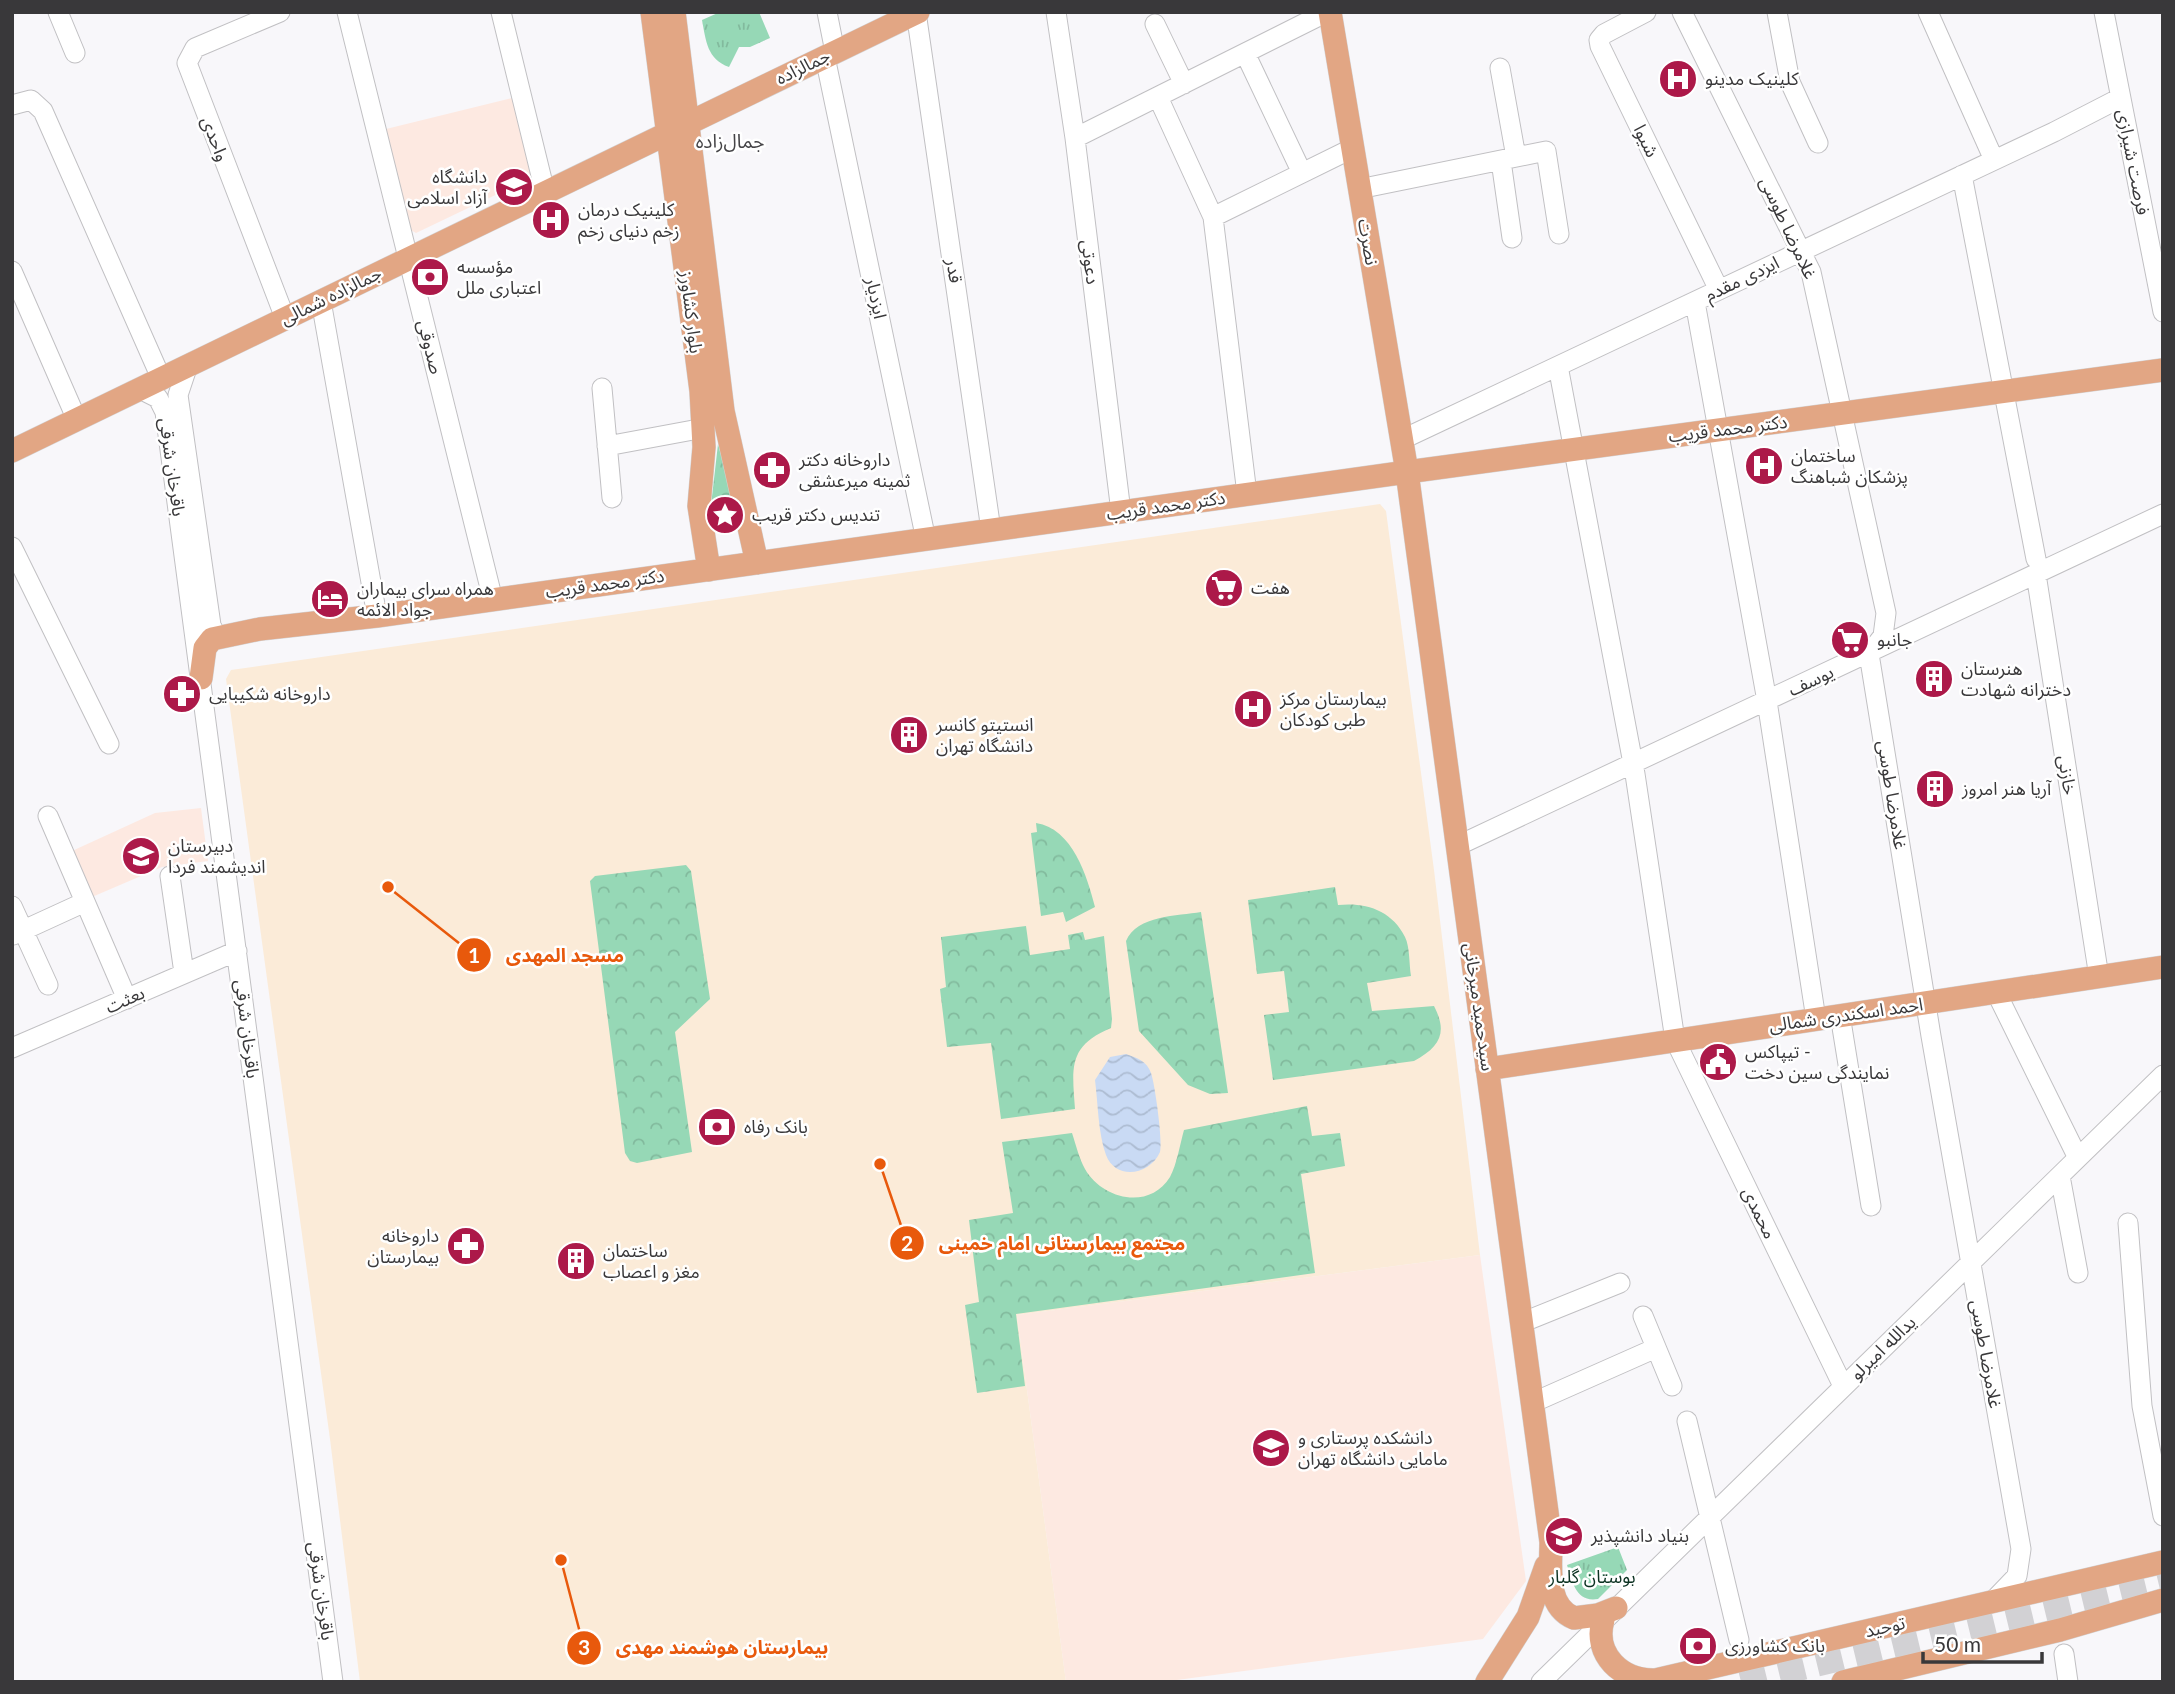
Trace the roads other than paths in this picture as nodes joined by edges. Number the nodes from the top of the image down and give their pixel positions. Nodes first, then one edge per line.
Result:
1 (58, 12) edge
2 (280, 12) edge
3 (347, 12) edge
4 (501, 12) edge
5 (652, 12) edge
6 (674, 12) edge
7 (828, 12) edge
8 (1056, 12) edge
9 (1328, 12) edge
10 (1646, 12) edge
11 (1682, 12) edge
12 (1777, 12) edge
13 (1928, 12) edge
14 (2104, 12) edge
15 (916, 13) edge
16 (1155, 24) dead end
17 (75, 53) dead end
18 (1245, 53) junction
19 (830, 54) junction
20 (1500, 68) dead end
21 (1184, 84) junction
22 (1158, 97) junction
23 (2120, 98) junction
24 (12, 105) edge
25 (678, 127) junction
26 (1075, 138) junction
27 (1818, 143) dead end
28 (1353, 148) junction
29 (1508, 159) junction
30 (1994, 160) junction
31 (1302, 173) junction
32 (1962, 175) junction
33 (1359, 189) junction
34 (545, 192) junction
35 (1213, 216) junction
36 (1559, 234) dead end
37 (1512, 238) dead end
38 (1802, 250) junction
39 (408, 258) junction
40 (12, 271) edge
41 (1719, 290) junction
42 (321, 301) junction
43 (1695, 302) junction
44 (2163, 312) edge
45 (285, 318) junction
46 (188, 365) junction
47 (1558, 366) junction
48 (2163, 370) edge
49 (161, 378) junction
50 (602, 388) dead end
51 (140, 389) junction
52 (2004, 392) junction
53 (1842, 415) junction
54 (77, 420) junction
55 (704, 428) junction
56 (1717, 430) junction
57 (1401, 440) junction
58 (607, 446) junction
59 (1574, 449) junction
60 (12, 451) edge
61 (1407, 472) junction
62 (1247, 494) junction
63 (612, 498) dead end
64 (1121, 512) junction
65 (2163, 514) edge
66 (991, 530) junction
67 (926, 540) junction
68 (12, 547) edge
69 (757, 563) junction
70 (2036, 567) junction
71 (709, 570) junction
72 (493, 600) junction
73 (377, 616) junction
74 (216, 636) junction
75 (1869, 654) junction
76 (201, 678) junction
77 (1768, 701) junction
78 (109, 744) dead end
79 (1633, 763) junction
80 (48, 817) dead end
81 (1457, 846) junction
82 (170, 876) dead end
83 (85, 902) junction
84 (12, 906) edge
85 (18, 933) edge
86 (237, 951) junction
87 (2163, 967) edge
88 (184, 973) junction
89 (2099, 977) junction
90 (48, 985) dead end
91 (1996, 992) junction
92 (127, 999) junction
93 (1926, 1003) junction
94 (1840, 1016) junction
95 (1816, 1019) junction
96 (1675, 1040) junction
97 (12, 1048) edge
98 (1487, 1069) junction
99 (2163, 1075) edge
100 (2078, 1158) junction
101 (2060, 1176) junction
102 (1871, 1206) dead end
103 (2129, 1223) dead end
104 (1970, 1263) junction
105 (2078, 1273) dead end
106 (1620, 1283) dead end
107 (1643, 1316) dead end
108 (1521, 1323) junction
109 (1656, 1348) junction
110 (1672, 1386) dead end
111 (1843, 1386) junction
112 (1532, 1403) junction
113 (1687, 1421) dead end
114 (1711, 1515) junction
115 (2163, 1516) edge
116 (1551, 1542) junction
117 (2163, 1562) edge
118 (2163, 1600) edge
119 (1992, 1602) junction
120 (1610, 1614) junction
121 (1739, 1640) dead end
122 (2063, 1654) dead end
123 (1902, 1675) edge
124 (1651, 1681) edge
125 (333, 1682) edge
126 (1487, 1682) edge
127 (1541, 1682) edge
128 (1843, 1682) edge
129 (2068, 1682) edge

1 - 17 street
2 - 45 street, واحدی
3 - 39 street, صدوقی
4 - 34 street
5 - 25 main road, بلوار کشاورز
6 - 25 main road, بلوار کشاورز
7 - 19 street, ایزدیار
8 - 26 street, دعوتی
9 - 18 street
9 - 28 main road, نصرت
10 - 41 street, شیوا
11 - 38 street, غلامرضا طوسی
12 - 27 street
13 - 30 street
14 - 23 street, فرصت شیرازی
15 - 19 main road, جمالزاده
15 - 66 street, قدر
16 - 21 street
18 - 21 street
18 - 31 street
19 - 25 main road, جمالزاده
19 - 67 street, ایزدیار
20 - 29 street
21 - 22 street
22 - 26 street
22 - 35 street
23 - 30 street, ایزدی مقدم
23 - 44 street, فرصت شیرازی
24 - 49 street
25 - 34 main road, جمالزاده شمالی
25 - 55 main road, بلوار کشاورز
25 - 69 main road, بلوار کشاورز
26 - 64 street, دعوتی
28 - 31 street
28 - 33 main road, نصرت
29 - 33 street
29 - 36 street
29 - 37 street
30 - 32 street, ایزدی مقدم
31 - 35 street
32 - 38 street, ایزدی مقدم
32 - 52 street, خازنی
33 - 57 main road, نصرت
34 - 39 main road, جمالزاده شمالی
35 - 62 street
38 - 41 street, ایزدی مقدم
38 - 53 street, غلامرضا طوسی
39 - 42 main road, جمالزاده شمالی
39 - 72 street, صدوقی
40 - 54 street
41 - 43 street, ایزدی مقدم
42 - 45 main road, جمالزاده شمالی
42 - 73 street
43 - 47 street, ایزدی مقدم
43 - 56 street
45 - 46 main road, جمالزاده شمالی
46 - 49 main road, جمالزاده شمالی
46 - 74 street
47 - 57 street, ایزدی مقدم
47 - 59 street, محمدی
48 - 52 main road, دکتر محمد قریب
49 - 51 main road, جمالزاده شمالی
50 - 58 street
51 - 54 main road, جمالزاده شمالی
51 - 76 street, باقرخان شرقی
52 - 53 main road, دکتر محمد قریب
52 - 70 street, خازنی
53 - 56 main road, دکتر محمد قریب
53 - 75 street, غلامرضا طوسی
54 - 60 main road, جمالزاده شمالی
55 - 58 street
55 - 71 main road, بلوار کشاورز
56 - 59 main road, دکتر محمد قریب
56 - 77 street
57 - 61 main road, نصرت
58 - 63 street
59 - 61 main road, دکتر محمد قریب
59 - 79 street, محمدی
61 - 62 main road, دکتر محمد قریب
61 - 81 main road, سیدحمید میرخانی
62 - 64 main road, دکتر محمد قریب
64 - 66 main road, دکتر محمد قریب
65 - 70 street, یوسف
66 - 67 main road, دکتر محمد قریب
67 - 69 main road, دکتر محمد قریب
68 - 78 street
69 - 71 main road, دکتر محمد قریب
70 - 75 street, یوسف
70 - 89 street, خازنی
71 - 72 main road, دکتر محمد قریب
72 - 73 main road, دکتر محمد قریب
73 - 74 main road, دکتر محمد قریب
74 - 76 main road
75 - 77 street, یوسف
75 - 93 street, غلامرضا طوسی
76 - 86 street, باقرخان شرقی
77 - 79 street, یوسف
77 - 95 street
79 - 81 street, یوسف
79 - 96 street, محمدی
80 - 83 street
81 - 98 main road, سیدحمید میرخانی
82 - 88 street
83 - 85 street
83 - 92 street
84 - 85 street
85 - 90 street
86 - 88 street, بعثت
86 - 125 street, باقرخان شرقی
87 - 89 main road, احمد اسکندری شمالی
88 - 92 street, بعثت
89 - 91 main road, احمد اسکندری شمالی
91 - 93 main road, احمد اسکندری شمالی
91 - 100 street
92 - 97 street, بعثت
93 - 94 main road, احمد اسکندری شمالی
93 - 104 street, غلامرضا طوسی
94 - 95 main road, احمد اسکندری شمالی
94 - 102 street
95 - 96 main road, احمد اسکندری شمالی
96 - 98 main road, احمد اسکندری شمالی
96 - 111 street, محمدی
98 - 108 main road, سیدحمید میرخانی
99 - 100 street, یدالله امیرلو
100 - 101 street, یدالله امیرلو
101 - 104 street, یدالله امیرلو
101 - 105 street
103 - 115 street
104 - 111 street, یدالله امیرلو
104 - 119 street, غلامرضا طوسی
106 - 108 street
107 - 109 street
108 - 112 main road, سیدحمید میرخانی
109 - 110 street
109 - 112 street
111 - 114 street, یدالله امیرلو
112 - 116 main road, سیدحمید میرخانی
113 - 114 street
114 - 120 street, یدالله امیرلو
114 - 121 street
116 - 120 main road
116 - 126 main road
117 - 119 main road, توحید
118 - 123 main road
119 - 124 main road, توحید
120 - 124 main road
120 - 127 street, یدالله امیرلو
122 - 129 street
123 - 128 main road

